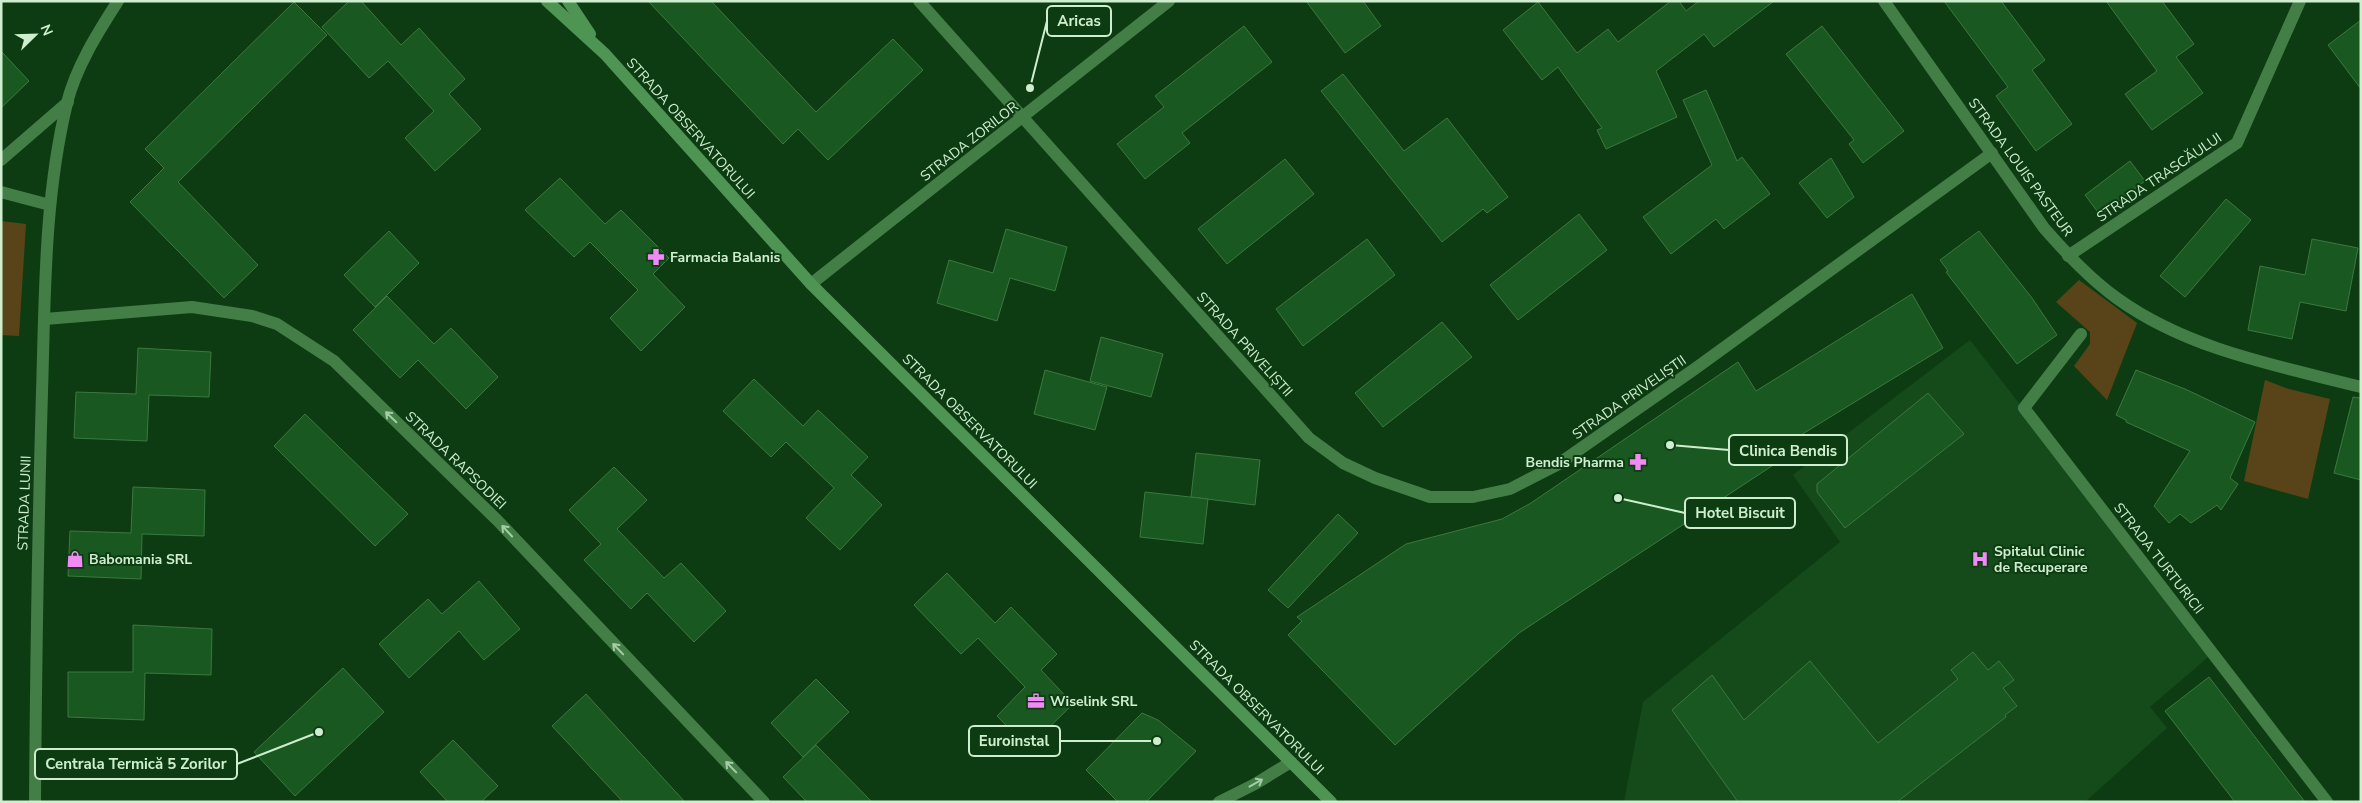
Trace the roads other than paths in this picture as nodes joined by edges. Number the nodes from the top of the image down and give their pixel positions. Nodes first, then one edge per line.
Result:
1 (118, 1) edge
2 (547, 1) edge
3 (568, 1) edge
4 (919, 1) edge
5 (1169, 1) edge
6 (1884, 1) edge
7 (2300, 1) edge
8 (600, 49) junction
9 (68, 102) junction
10 (1022, 118) junction
11 (1992, 153) junction
12 (1, 160) edge
13 (1, 192) edge
14 (50, 205) junction
15 (2068, 256) junction
16 (811, 284) junction
17 (45, 319) junction
18 (2082, 334) dead end
19 (2361, 388) edge
20 (1291, 762) junction
21 (35, 802) edge
22 (764, 802) edge
23 (1219, 802) edge
24 (1331, 802) edge
25 (2327, 802) edge

1 - 9 street, STRADA LUNII
2 - 8 main road, STRADA OBSERVATORULUI
3 - 8 main road, STRADA OBSERVATORULUI
4 - 10 street, STRADA PRIVELIȘTII
5 - 10 street, STRADA ZORILOR
6 - 11 street, STRADA LOUIS PASTEUR
7 - 15 street, STRADA TRASCĂULUI
8 - 16 main road, STRADA OBSERVATORULUI
9 - 12 street
9 - 14 street, STRADA LUNII
10 - 11 street, STRADA PRIVELIȘTII
10 - 16 street, STRADA ZORILOR
11 - 15 street, STRADA LOUIS PASTEUR
13 - 14 street
14 - 17 street, STRADA LUNII
15 - 19 street, STRADA LOUIS PASTEUR
16 - 20 main road, STRADA OBSERVATORULUI
17 - 21 street, STRADA LUNII
22 -> 17 street, STRADA RAPSODIEI
18 - 25 street, STRADA TURTURICII
23 -> 20 street
20 - 24 main road, STRADA OBSERVATORULUI

